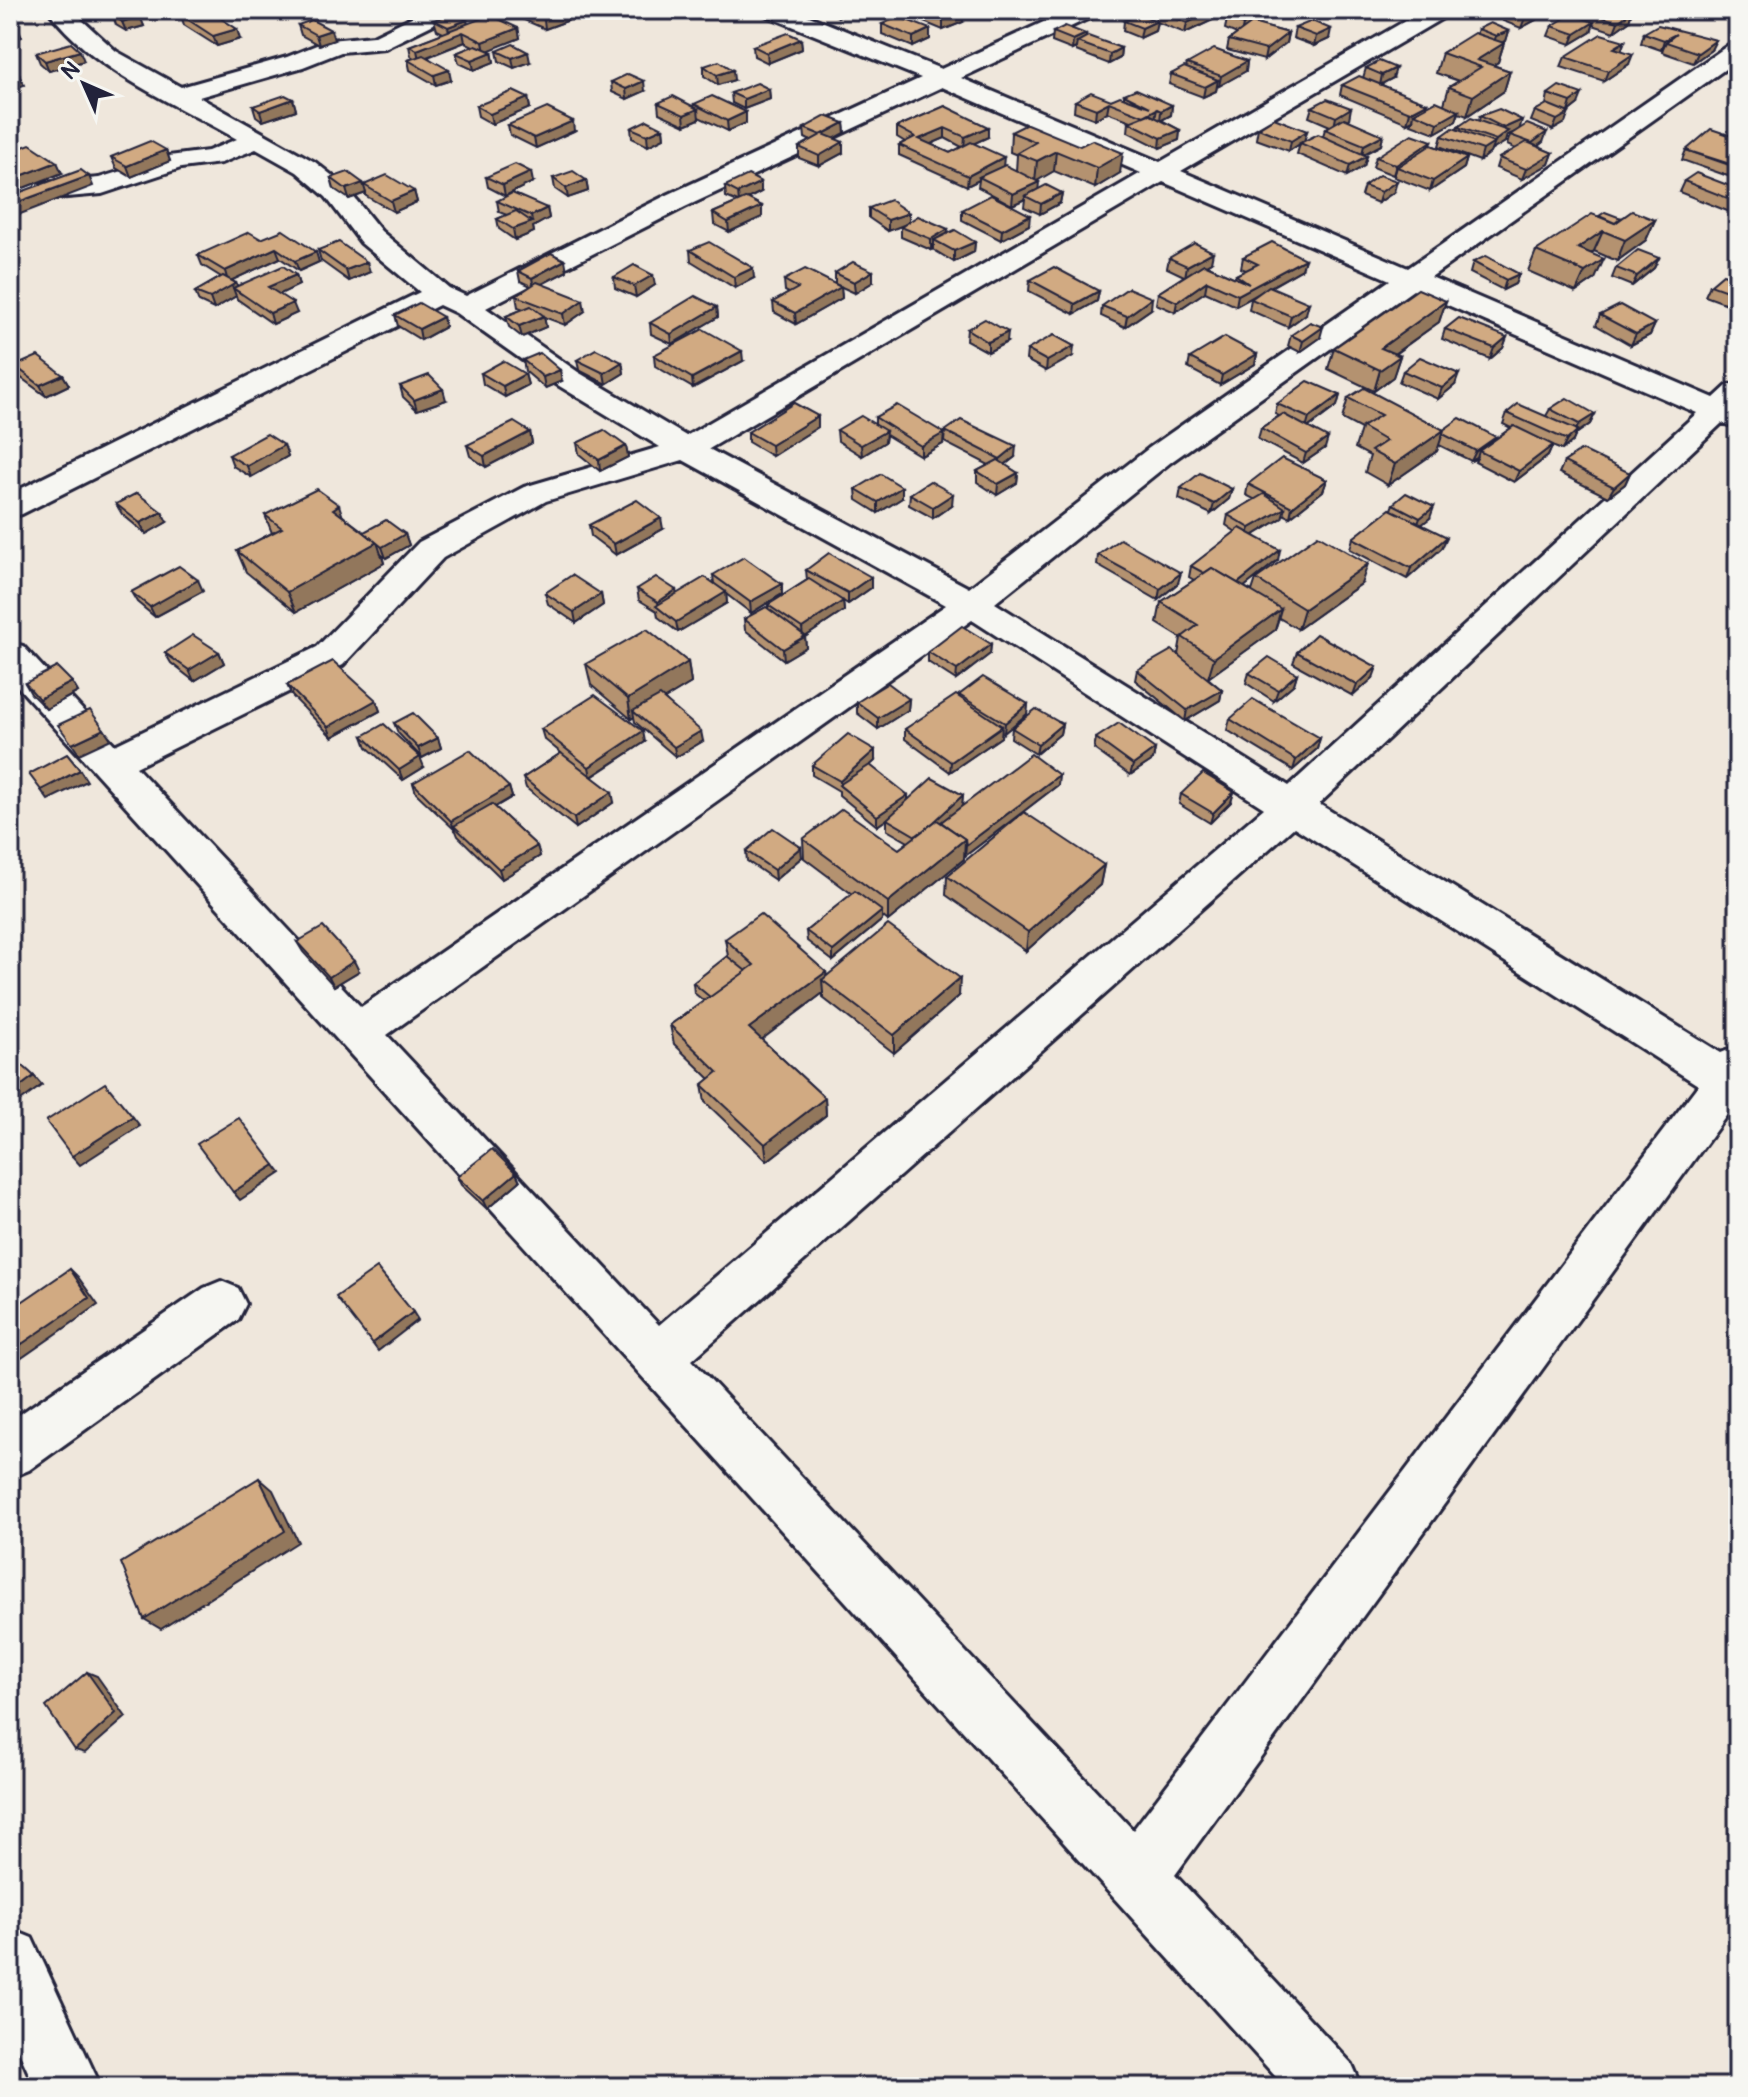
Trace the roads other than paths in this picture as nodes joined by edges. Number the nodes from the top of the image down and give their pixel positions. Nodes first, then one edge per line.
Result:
1 (59, 10) edge
2 (444, 10) edge
3 (773, 10) edge
4 (1088, 10) edge
5 (1440, 10) edge
6 (1730, 10) edge
7 (1738, 12) edge
8 (1738, 49) edge
9 (940, 80) junction
10 (176, 96) junction
11 (256, 140) junction
12 (1159, 174) junction
13 (10, 194) edge
14 (1410, 280) junction
15 (452, 301) junction
16 (1731, 407) edge
17 (686, 449) junction
18 (10, 507) edge
19 (971, 604) junction
20 (10, 655) edge
21 (110, 763) junction
22 (1292, 806) junction
23 (358, 1032) junction
24 (1734, 1078) edge
25 (221, 1304) dead end
26 (658, 1358) junction
27 (10, 1452) edge
28 (1136, 1877) junction
29 (10, 1960) edge
30 (68, 2087) edge
31 (1329, 2087) edge

1 - 10 street
2 - 10 street
3 - 9 street
4 - 9 street
5 - 12 street
6 - 7 street
8 - 14 street
9 - 12 street
9 - 15 street
10 - 11 street
11 - 13 street
11 - 15 street
12 - 14 street
12 - 17 street
14 - 16 street
14 - 19 street
15 - 17 street
15 - 18 street
16 - 22 street
17 - 19 street
17 - 21 street
19 - 22 street
19 - 23 street
20 - 21 street
21 - 23 street
22 - 24 street
22 - 26 street
23 - 26 street
24 - 28 street
25 - 27 street
26 - 28 street
28 - 31 street
29 - 30 street

